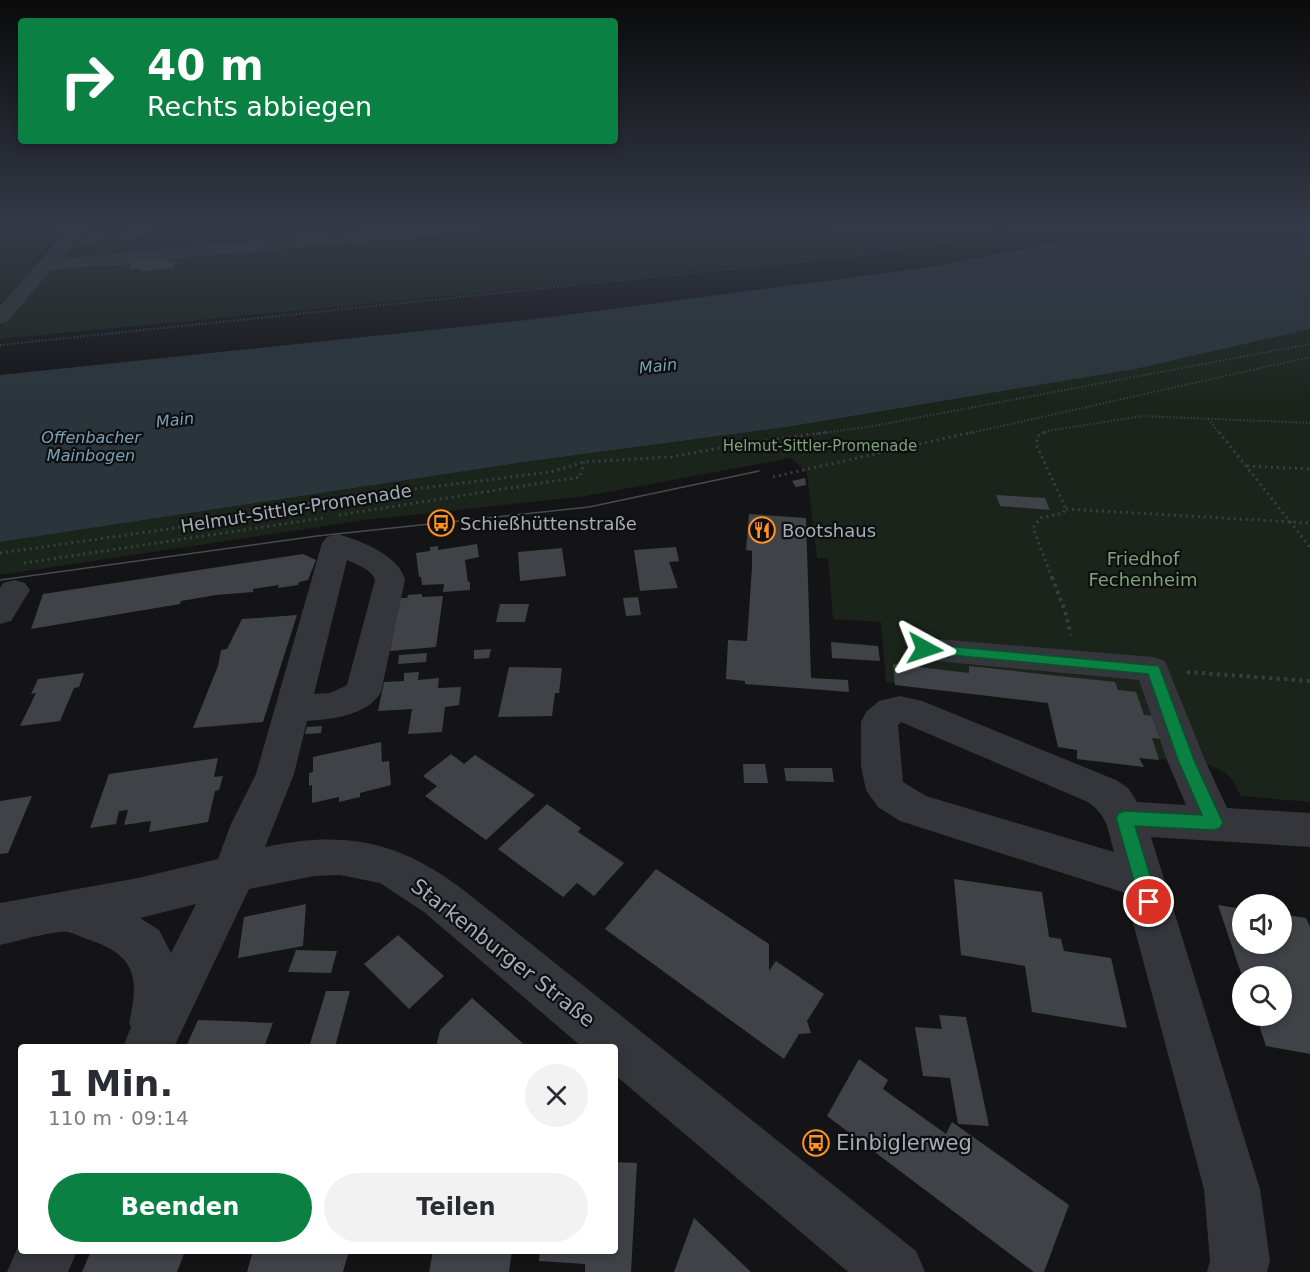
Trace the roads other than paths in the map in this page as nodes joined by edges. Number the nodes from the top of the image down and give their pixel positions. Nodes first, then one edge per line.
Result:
1 (28, 285) edge
2 (0, 318) edge
3 (925, 649) dead end
4 (292, 711) junction
5 (1125, 818) junction
6 (1214, 823) junction
7 (1310, 830) edge
8 (235, 873) junction
9 (1143, 880) junction
10 (67, 911) junction
11 (0, 924) edge
12 (149, 1044) edge
13 (150, 1044) edge
14 (616, 1044) edge
15 (618, 1046) edge
16 (46, 1254) edge
17 (37, 1272) edge
18 (895, 1272) edge
19 (1237, 1272) edge

1 - 2 street
3 - 6 street
4 - 4 street
4 - 8 street
5 - 6 street
5 - 9 street
5 - 9 street
6 - 7 street
8 - 10 street, Starkenburger Straße
8 - 13 street
8 - 14 street, Starkenburger Straße
9 - 19 street
10 - 11 street, Starkenburger Straße
10 - 12 street
15 - 18 street, Starkenburger Straße
16 - 17 street

